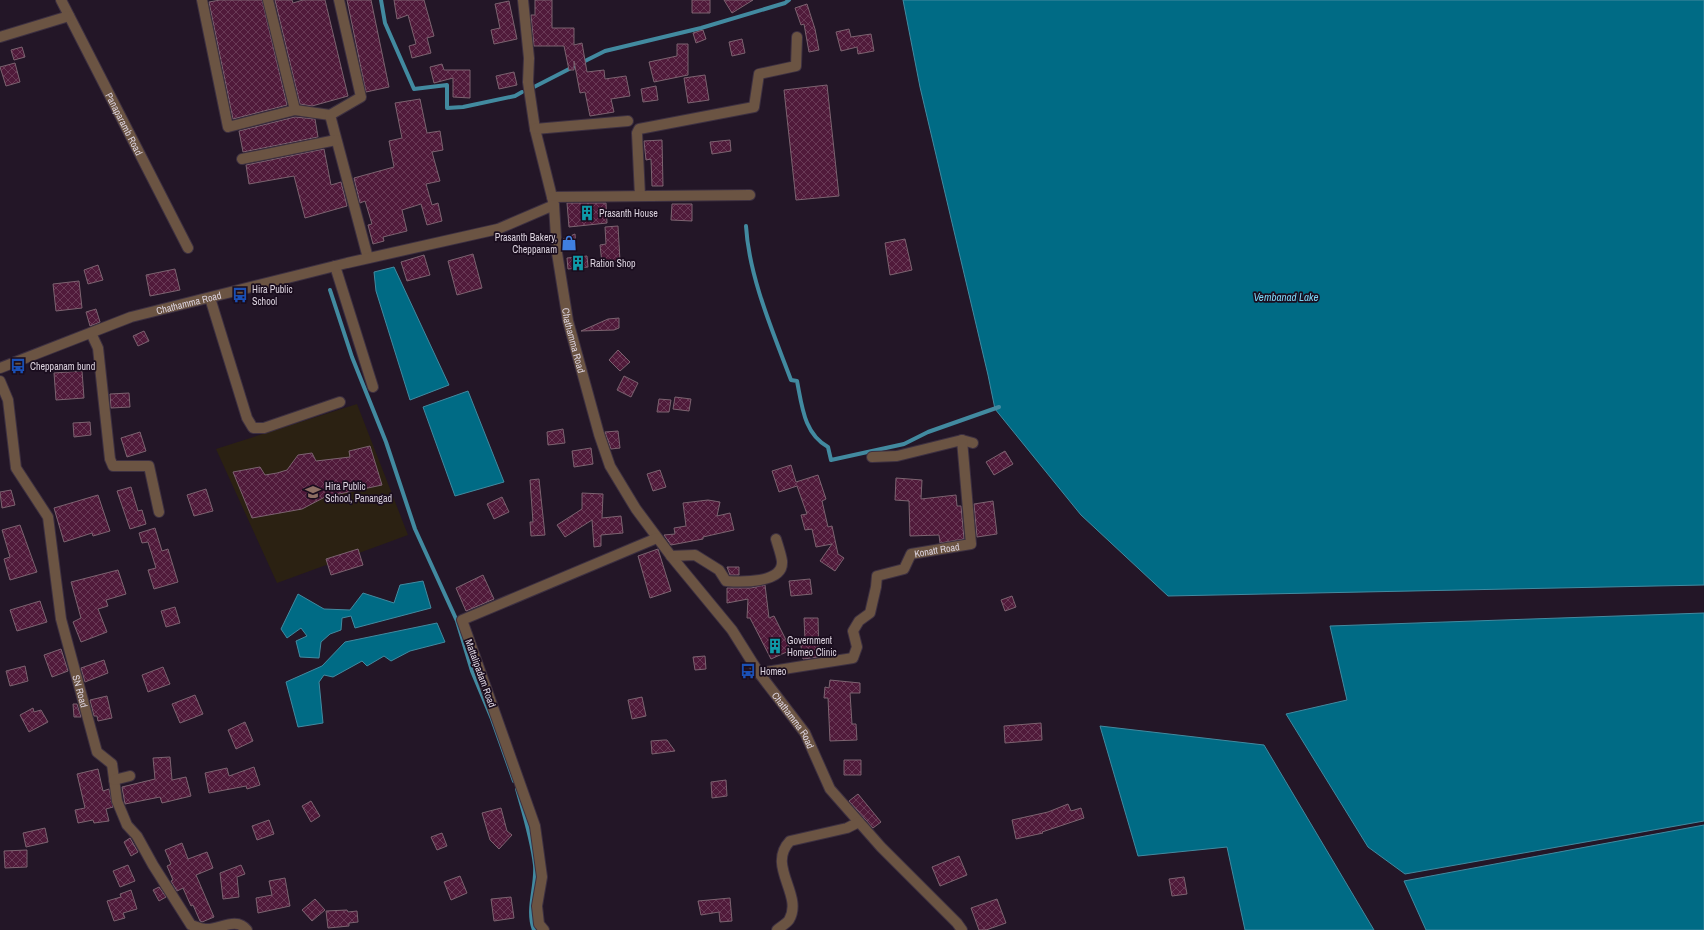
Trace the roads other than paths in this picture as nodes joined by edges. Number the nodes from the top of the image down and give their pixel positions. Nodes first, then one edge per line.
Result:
1 (61, 0) edge
2 (202, 0) edge
3 (268, 0) edge
4 (340, 0) edge
5 (523, 0) edge
6 (69, 16) junction
7 (0, 37) edge
8 (797, 37) dead end
9 (295, 110) junction
10 (330, 115) junction
11 (628, 121) dead end
12 (535, 129) junction
13 (336, 140) junction
14 (242, 159) dead end
15 (750, 195) dead end
16 (640, 196) junction
17 (553, 201) junction
18 (188, 248) dead end
19 (368, 258) junction
20 (335, 266) junction
21 (210, 298) junction
22 (91, 333) junction
23 (0, 368) edge
24 (0, 381) edge
25 (373, 387) dead end
26 (340, 402) dead end
27 (962, 440) junction
28 (973, 443) dead end
29 (872, 457) dead end
30 (159, 512) dead end
31 (657, 538) junction
32 (776, 539) dead end
33 (671, 556) junction
34 (759, 673) junction
35 (130, 776) dead end
36 (114, 780) junction
37 (859, 822) junction
38 (247, 930) edge
39 (544, 930) edge
40 (777, 930) edge
41 (962, 930) edge

1 - 6 street, Panaparamb Road
2 - 9 street
3 - 9 street
4 - 10 street
5 - 12 street
6 - 7 street
6 - 18 street, Panaparamb Road
8 - 16 street
9 - 10 street
10 - 13 street
11 - 12 street
12 - 17 street
13 - 14 street
13 - 19 street
15 - 16 street
16 - 17 street
17 - 19 street, Chathamma Road
17 - 31 street, Chathamma Road
19 - 20 street, Chathamma Road
20 - 21 street, Chathamma Road
20 - 25 street
21 - 22 street, Chathamma Road
21 - 26 street
22 - 23 street, Chathamma Road
22 - 30 street
24 - 36 street, SN Road
27 - 28 street
27 - 29 street
27 - 34 street, Konatt Road
31 - 33 street, Chathamma Road
31 - 39 street, Mattalipadam Road
32 - 33 street
33 - 34 street, Chathamma Road
34 - 37 street, Chathamma Road
35 - 36 street
36 - 38 street, SN Road
37 - 40 street
37 - 41 street, Chathamma Road

